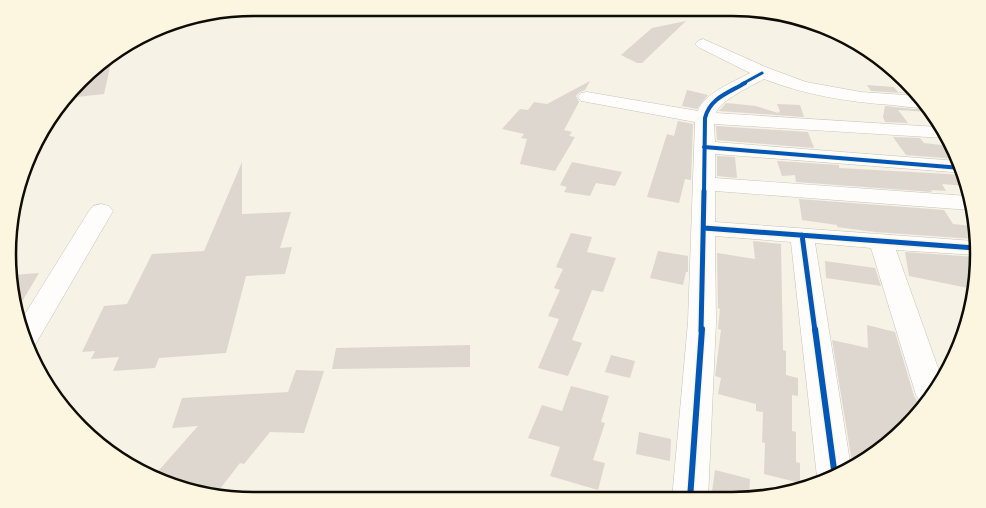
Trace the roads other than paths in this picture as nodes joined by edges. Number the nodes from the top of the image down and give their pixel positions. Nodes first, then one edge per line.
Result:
1 (703, 44) dead end
2 (762, 72) junction
3 (587, 97) dead end
4 (914, 101) edge
5 (705, 118) junction
6 (937, 133) edge
7 (704, 147) junction
8 (953, 167) edge
9 (704, 184) junction
10 (964, 203) edge
11 (101, 211) dead end
12 (704, 228) junction
13 (802, 235) junction
14 (881, 241) junction
15 (970, 248) edge
16 (29, 331) edge
17 (929, 387) edge
18 (834, 469) edge
19 (690, 492) edge

1 - 2 street
2 - 4 street
2 - 5 street
3 - 5 street
5 - 6 street
5 - 7 street
7 - 8 street
7 - 9 street
9 - 10 street
9 - 12 street
11 - 16 street
12 - 13 street
12 - 19 street
13 - 14 street
13 - 18 street
14 - 15 street
14 - 17 street

